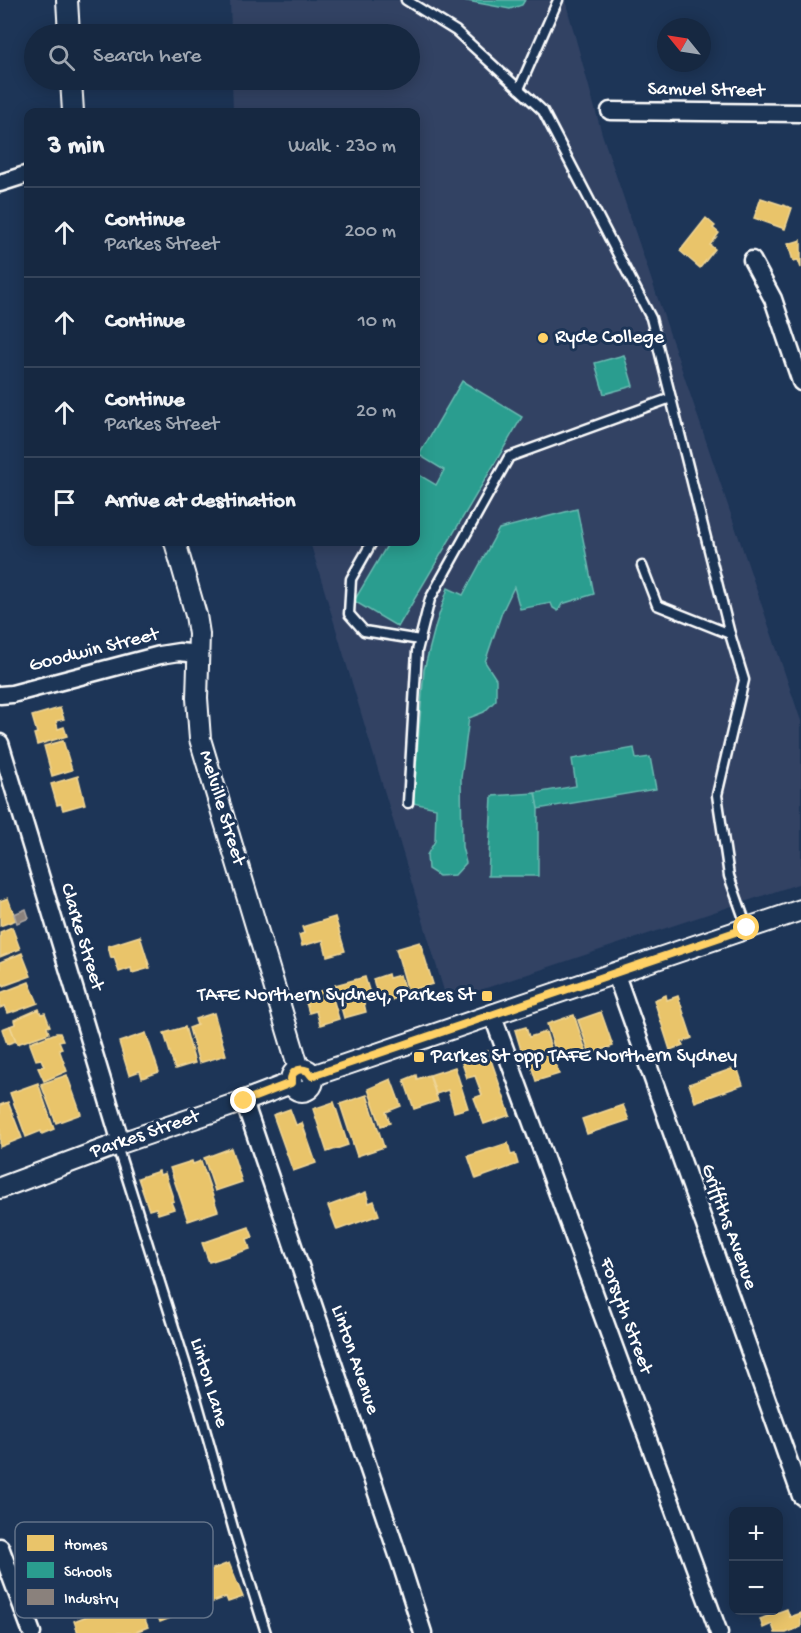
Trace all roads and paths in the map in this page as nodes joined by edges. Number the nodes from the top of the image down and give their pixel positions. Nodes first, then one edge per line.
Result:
1 (67, 0) edge
2 (406, 0) edge
3 (558, 0) edge
4 (68, 24) edge
5 (519, 89) junction
6 (72, 90) edge
7 (73, 108) edge
8 (610, 111) dead end
9 (801, 113) edge
10 (24, 175) edge
11 (0, 183) edge
12 (752, 260) dead end
13 (801, 382) edge
14 (671, 398) junction
15 (176, 546) edge
16 (370, 546) edge
17 (642, 566) dead end
18 (730, 634) junction
19 (420, 640) junction
20 (199, 654) junction
21 (0, 695) edge
22 (0, 743) edge
23 (408, 803) dead end
24 (801, 910) edge
25 (747, 928) junction
26 (615, 972) junction
27 (492, 1014) junction
28 (301, 1076) junction
29 (244, 1101) junction
30 (119, 1143) junction
31 (0, 1188) edge
32 (801, 1496) edge
33 (0, 1547) edge
34 (15, 1587) edge
35 (26, 1618) edge
36 (32, 1633) edge
37 (266, 1633) edge
38 (423, 1633) edge
39 (719, 1633) edge

1 - 4 street
2 - 5 lane
3 - 5 lane
5 - 14 lane
6 - 7 street
8 - 9 street, Samuel Street
10 - 11 street
12 - 13 street
14 - 18 lane
14 - 19 lane
15 - 20 street, Melville Street
16 - 19 lane
17 - 18 lane
18 - 25 lane
19 - 23 lane
20 - 21 street, Goodwin Street
20 - 28 street, Melville Street
22 - 30 street, Clarke Street
24 - 25 street, Parkes Street
25 - 26 street, Parkes Street
26 - 27 street, Parkes Street
26 - 32 street, Griffiths Avenue
27 - 28 street, Parkes Street
27 - 39 street, Forsyth Street
28 - 29 street, Parkes Street
29 - 30 street, Parkes Street
29 - 38 street, Linton Avenue
30 - 31 street, Parkes Street
30 - 37 lane, Linton Lane
33 - 34 street
35 - 36 street

